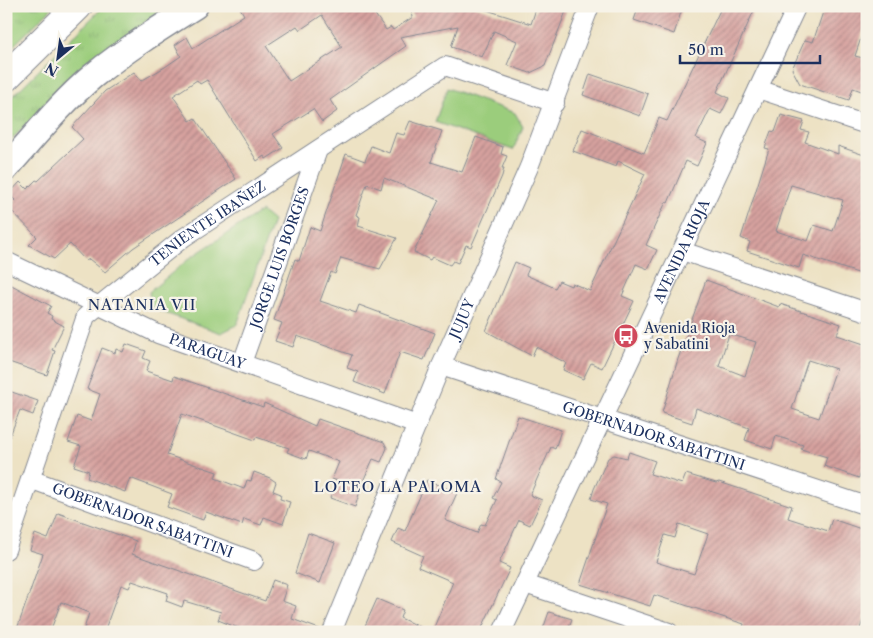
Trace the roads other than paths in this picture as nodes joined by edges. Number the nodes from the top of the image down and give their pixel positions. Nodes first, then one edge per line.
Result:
1 (78, 6) edge
2 (195, 6) edge
3 (590, 6) edge
4 (797, 6) edge
5 (6, 77) edge
6 (758, 89) junction
7 (554, 103) junction
8 (867, 125) edge
9 (318, 150) junction
10 (6, 168) edge
11 (682, 251) junction
12 (6, 261) edge
13 (99, 305) junction
14 (867, 312) edge
15 (242, 363) junction
16 (441, 366) junction
17 (603, 419) junction
18 (416, 425) junction
19 (30, 479) junction
20 (867, 506) edge
21 (6, 550) edge
22 (254, 561) dead end
23 (525, 584) junction
24 (332, 632) edge
25 (502, 632) edge
26 (669, 632) edge

1 - 5 highway
2 - 10 street
3 - 7 street, JUJUY
4 - 6 street, AVENIDA RIOJA
6 - 8 street
6 - 11 street, AVENIDA RIOJA
7 - 9 street, TENIENTE IBAÑEZ
7 - 16 street, JUJUY
9 - 13 street, TENIENTE IBAÑEZ
9 - 15 street, JORGE LUIS BORGES
11 - 14 street
11 - 17 street, AVENIDA RIOJA
12 - 13 street, PARAGUAY
13 - 15 street, PARAGUAY
13 - 19 street, TENIENTE IBAÑEZ
15 - 18 street, PARAGUAY
16 - 17 street, GOBERNADOR SABATTINI
16 - 18 street, JUJUY
17 - 20 street, GOBERNADOR SABATTINI
17 - 23 street, AVENIDA RIOJA
18 - 24 street, JUJUY
19 - 21 street, TENIENTE IBAÑEZ
19 - 22 street, GOBERNADOR SABATTINI
23 - 25 street, AVENIDA RIOJA
23 - 26 street

